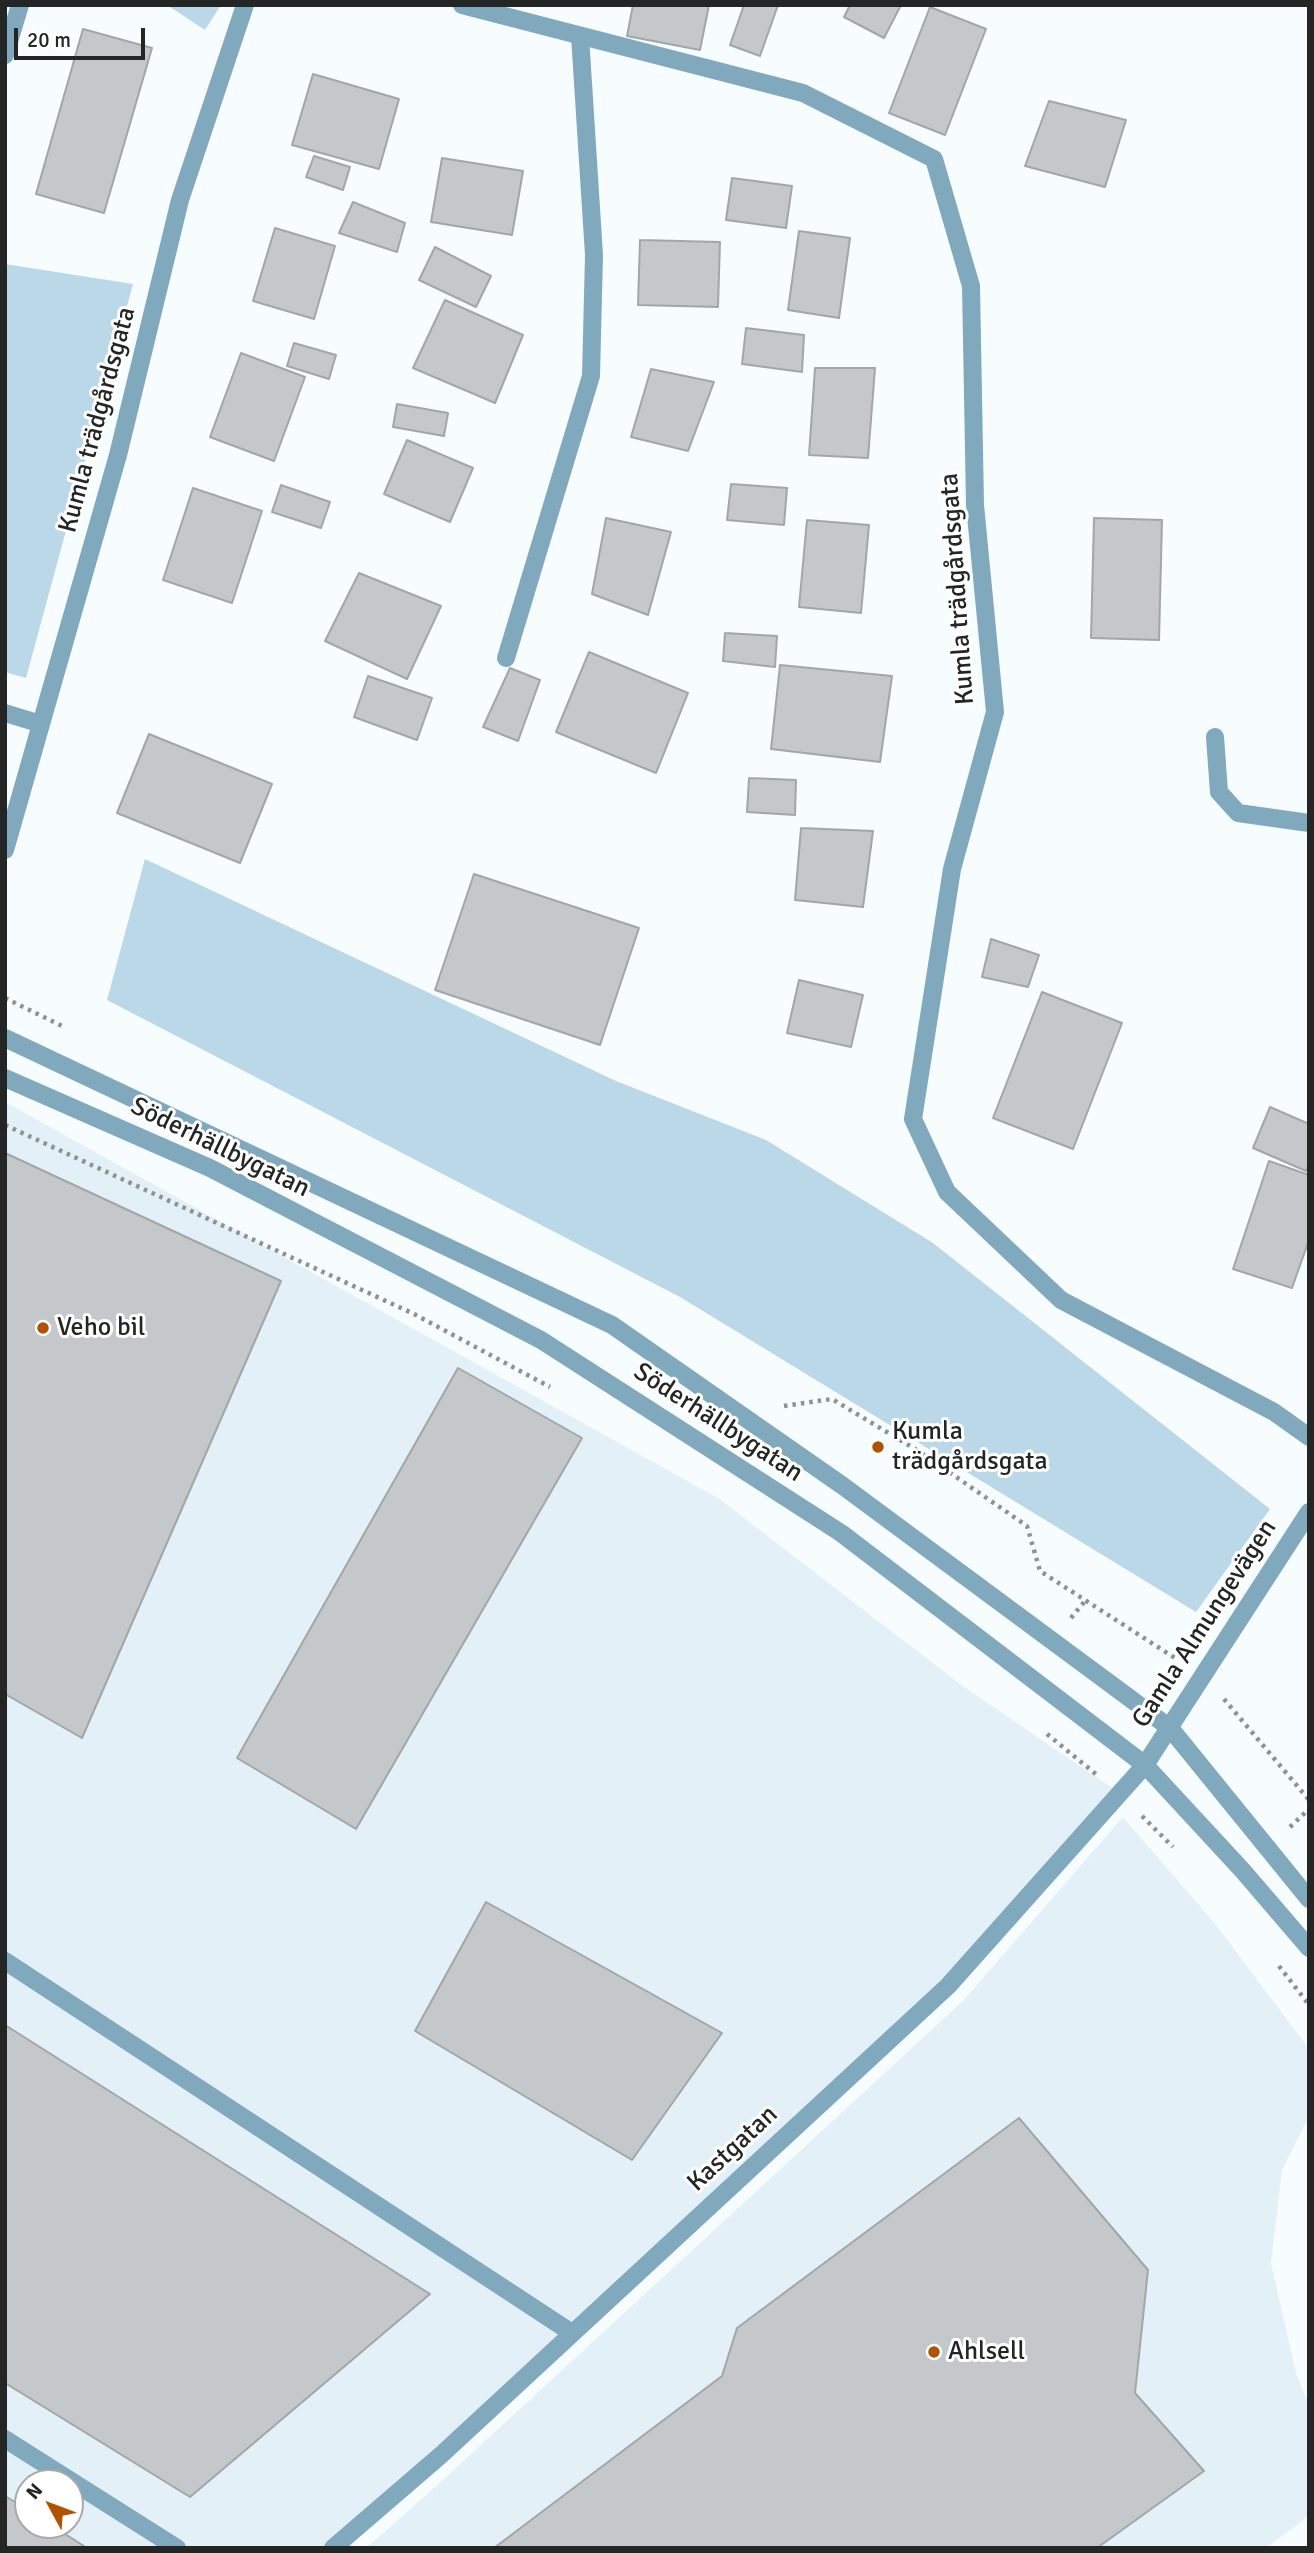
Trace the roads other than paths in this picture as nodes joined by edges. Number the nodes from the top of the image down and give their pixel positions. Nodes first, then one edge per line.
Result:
1 (20, 5) edge
2 (245, 5) edge
3 (462, 5) edge
4 (580, 36) junction
5 (5, 55) edge
6 (506, 658) dead end
7 (5, 713) edge
8 (41, 724) junction
9 (1215, 737) dead end
10 (1309, 823) edge
11 (5, 850) edge
12 (5, 1038) edge
13 (5, 1078) edge
14 (1309, 1437) edge
15 (1309, 1512) edge
16 (1170, 1728) junction
17 (1145, 1765) junction
18 (1309, 1899) edge
19 (1309, 1948) edge
20 (5, 1961) edge
21 (572, 2333) junction
22 (5, 2438) edge
23 (177, 2548) edge
24 (333, 2548) edge

1 - 5 street
2 - 8 street, Kumla trädgårdsgata
3 - 4 street, Kumla trädgårdsgata
4 - 6 street
4 - 14 street, Kumla trädgårdsgata
7 - 8 street
8 - 11 street, Kumla trädgårdsgata
9 - 10 street
12 - 16 street, Söderhällbygatan
13 - 17 street, Söderhällbygatan
15 - 16 street, Gamla Almungevägen
16 - 17 street, Gamla Almungevägen
16 - 18 street, Söderhällbygatan
17 - 19 street, Söderhällbygatan
17 - 21 street, Kastgatan
20 - 21 street
21 - 24 street, Kastgatan
22 - 23 street

